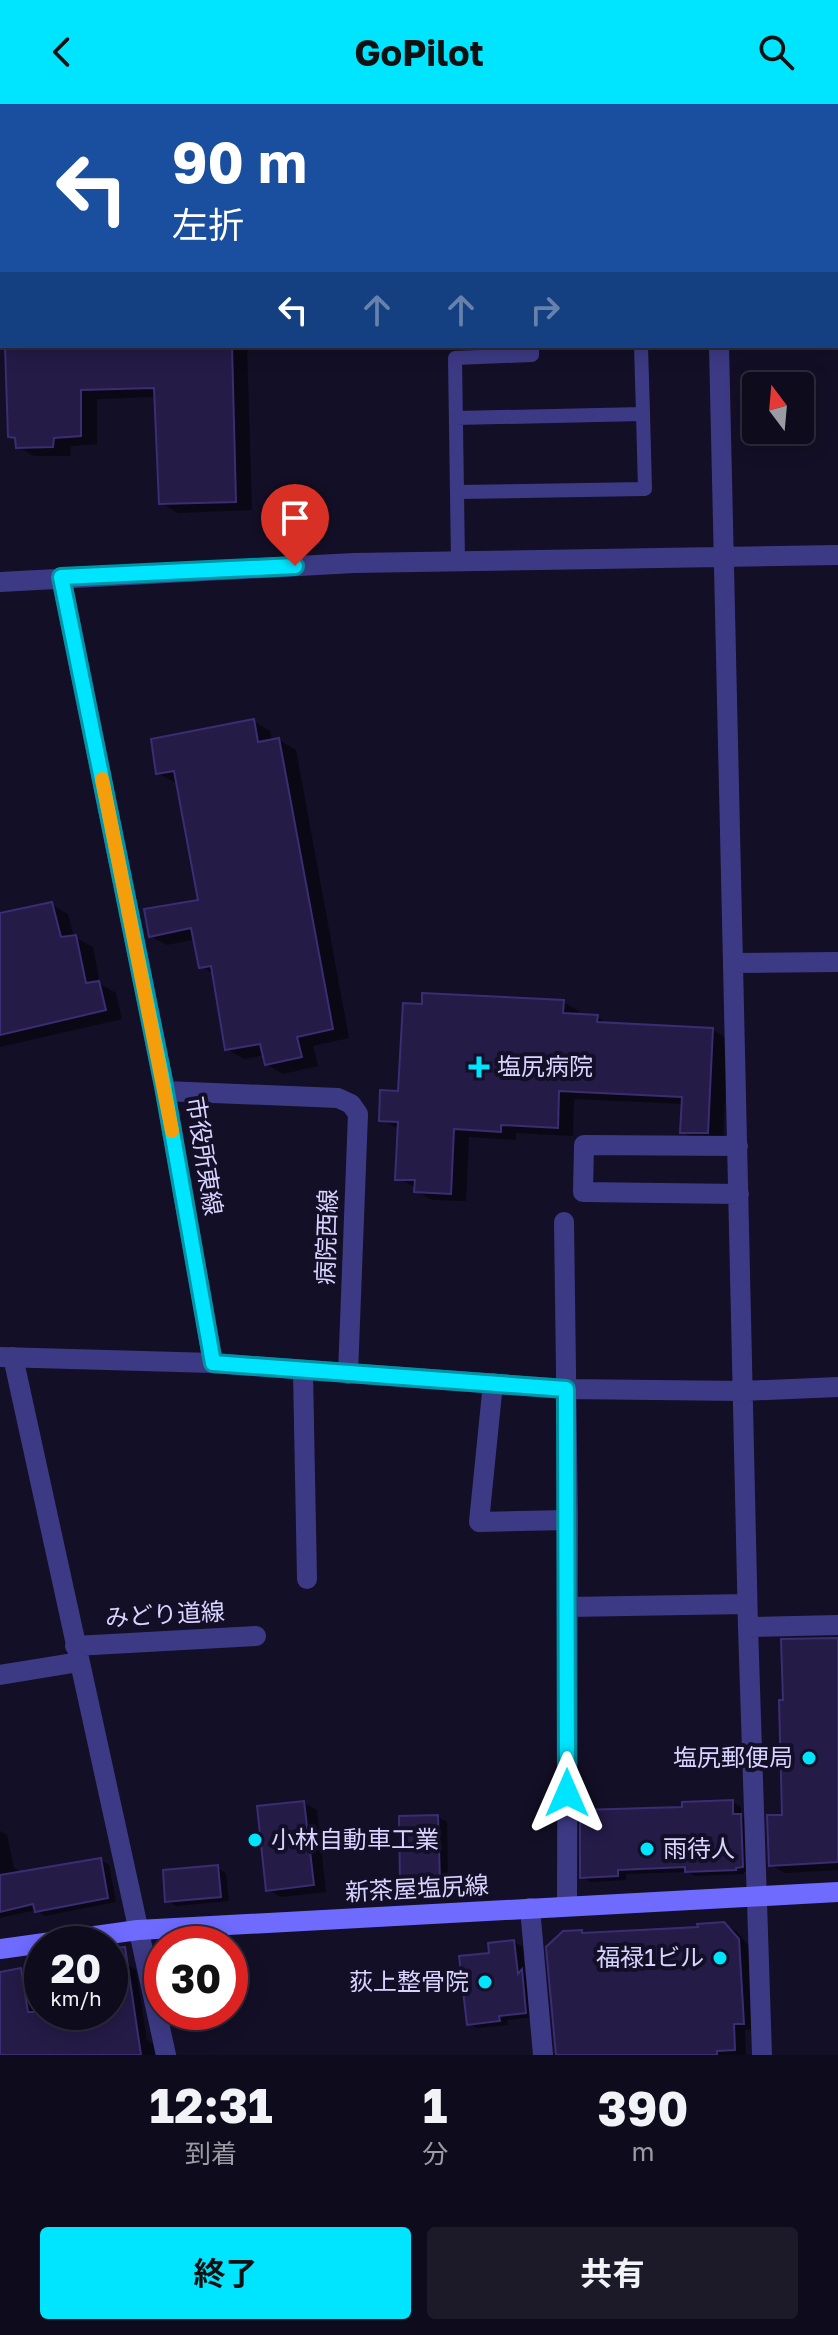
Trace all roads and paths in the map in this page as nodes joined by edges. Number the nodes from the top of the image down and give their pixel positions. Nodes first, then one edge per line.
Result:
1 (532, 348) edge
2 (641, 348) edge
3 (719, 348) edge
4 (643, 414) junction
5 (456, 418) junction
6 (457, 492) junction
7 (838, 555) edge
8 (725, 557) junction
9 (458, 561) junction
10 (61, 577) junction
11 (0, 582) edge
12 (838, 962) edge
13 (734, 963) junction
14 (165, 1091) junction
15 (351, 1104) joint
16 (738, 1146) junction
17 (739, 1194) junction
18 (564, 1222) dead end
19 (6, 1357) edge
20 (213, 1363) junction
21 (303, 1372) junction
22 (348, 1374) junction
23 (493, 1383) junction
24 (838, 1387) edge
25 (566, 1389) junction
26 (743, 1391) junction
27 (568, 1520) junction
28 (307, 1579) dead end
29 (747, 1604) junction
30 (567, 1607) junction
31 (838, 1625) edge
32 (748, 1627) junction
33 (256, 1636) dead end
34 (77, 1654) junction
35 (0, 1675) edge
36 (838, 1892) edge
37 (756, 1896) junction
38 (567, 1906) junction
39 (530, 1908) junction
40 (138, 1930) junction
41 (0, 1949) edge
42 (166, 2055) edge
43 (543, 2055) edge
44 (762, 2055) edge

1 - 5 lane
2 - 4 lane
3 - 8 street
4 - 5 lane
4 - 6 lane
5 - 6 lane
6 - 9 lane
7 - 8 street
8 - 9 street
8 - 13 street
9 - 10 street
10 - 11 street
10 - 14 street
12 - 13 street
13 - 16 street
14 - 15 street, 市役所東線
14 - 20 street, 市役所東線
15 - 22 street, 病院西線
16 - 17 street
16 - 17 street
17 - 26 street
18 - 25 street
19 - 20 street
19 - 34 street
20 - 21 street
21 - 22 street
21 - 28 street
22 - 23 street
23 - 25 street
23 - 27 street
24 - 26 street
25 - 26 street
25 - 27 street
26 - 29 street
27 - 30 street
29 - 30 street
29 - 32 street
30 - 38 street
31 - 32 street
32 - 37 street
33 - 34 street, みどり道線
34 - 35 street, みどり道線
34 - 40 street
36 - 37 main road, 新茶屋塩尻線
37 - 38 main road, 新茶屋塩尻線
37 - 44 street
38 - 39 main road, 新茶屋塩尻線
39 - 40 main road, 新茶屋塩尻線
39 - 43 street
40 - 41 main road, 新茶屋塩尻線
40 - 42 street

